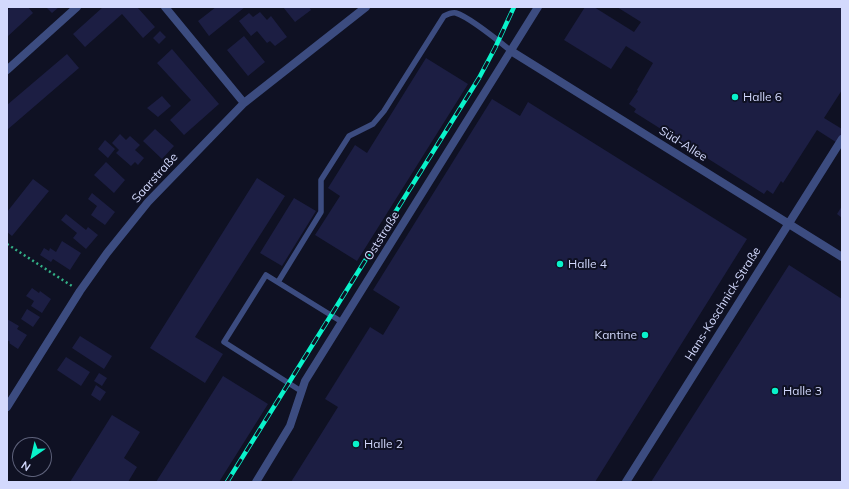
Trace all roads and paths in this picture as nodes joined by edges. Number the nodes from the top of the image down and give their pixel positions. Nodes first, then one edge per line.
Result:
1 (76, 7) edge
2 (165, 7) edge
3 (366, 7) edge
4 (538, 7) edge
5 (511, 51) junction
6 (7, 70) edge
7 (244, 103) junction
8 (842, 140) edge
9 (788, 224) junction
10 (7, 244) edge
11 (842, 257) edge
12 (278, 282) junction
13 (80, 290) junction
14 (342, 322) junction
15 (301, 391) junction
16 (7, 407) edge
17 (256, 482) edge
18 (626, 482) edge

1 - 6 street
2 - 7 street
3 - 7 street, Saarstraße
4 - 5 street, Oststraße
5 - 9 street, Süd-Allee
5 - 12 lane
5 - 14 street, Oststraße
7 - 13 street, Saarstraße
8 - 9 street, Hans-Koschnick-Straße
9 - 11 street, Süd-Allee
9 - 18 street, Hans-Koschnick-Straße
10 - 13 path
12 - 14 lane
12 - 15 lane
13 - 16 street, Saarstraße
14 - 15 street, Oststraße
15 - 17 street, Oststraße

